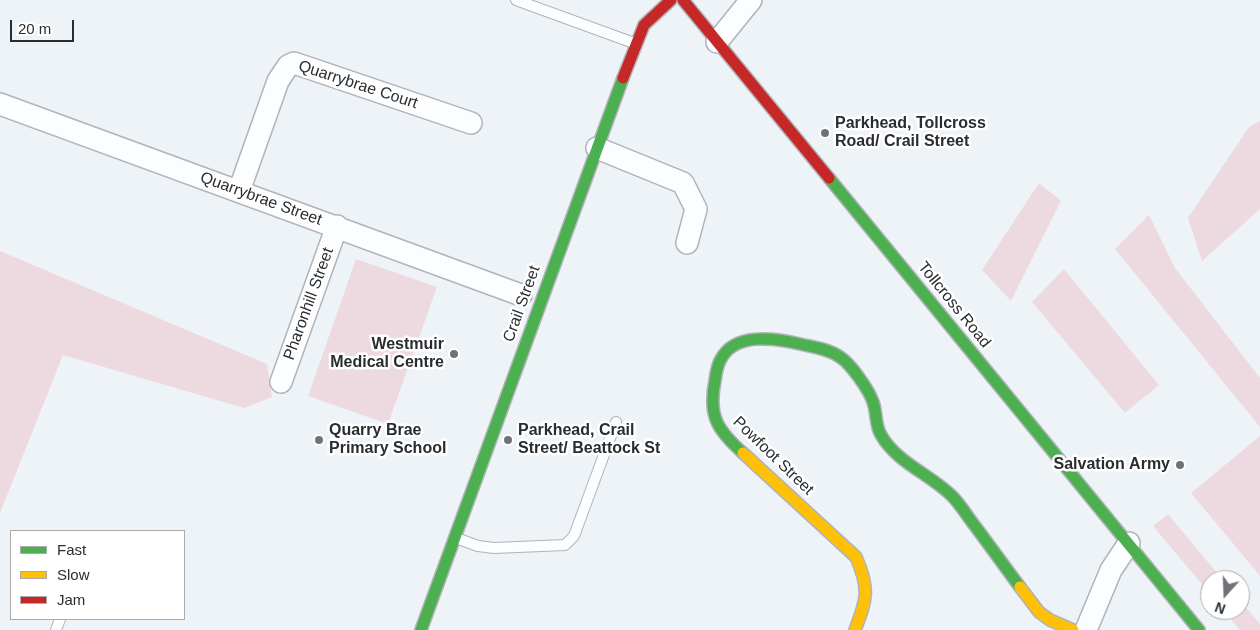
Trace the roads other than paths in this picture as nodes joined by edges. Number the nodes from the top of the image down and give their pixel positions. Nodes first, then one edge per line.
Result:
1 (516, 0) edge
2 (670, 0) edge
3 (683, 0) edge
4 (751, 0) edge
5 (717, 42) junction
6 (635, 44) junction
7 (0, 104) edge
8 (471, 123) dead end
9 (596, 148) junction
10 (239, 191) junction
11 (337, 226) junction
12 (687, 243) dead end
13 (521, 295) dead end
14 (280, 382) dead end
15 (616, 422) dead end
16 (454, 537) junction
17 (1129, 543) junction
18 (421, 630) edge
19 (854, 630) edge
20 (1073, 630) edge
21 (1086, 630) edge
22 (1199, 630) edge

1 - 6 lane
2 - 6 street, Crail Street
3 - 5 street, Tollcross Road
4 - 5 street
5 - 17 street, Tollcross Road
6 - 9 street, Crail Street
7 - 10 street, Quarrybrae Street
8 - 10 street, Quarrybrae Court
9 - 12 street
9 - 16 street, Crail Street
10 - 11 street, Quarrybrae Street
11 - 13 street, Quarrybrae Street
11 - 14 street, Pharonhill Street
15 - 16 lane
16 - 18 street, Crail Street
17 - 21 street
17 - 22 street, Tollcross Road
19 - 20 street, Powfoot Street

